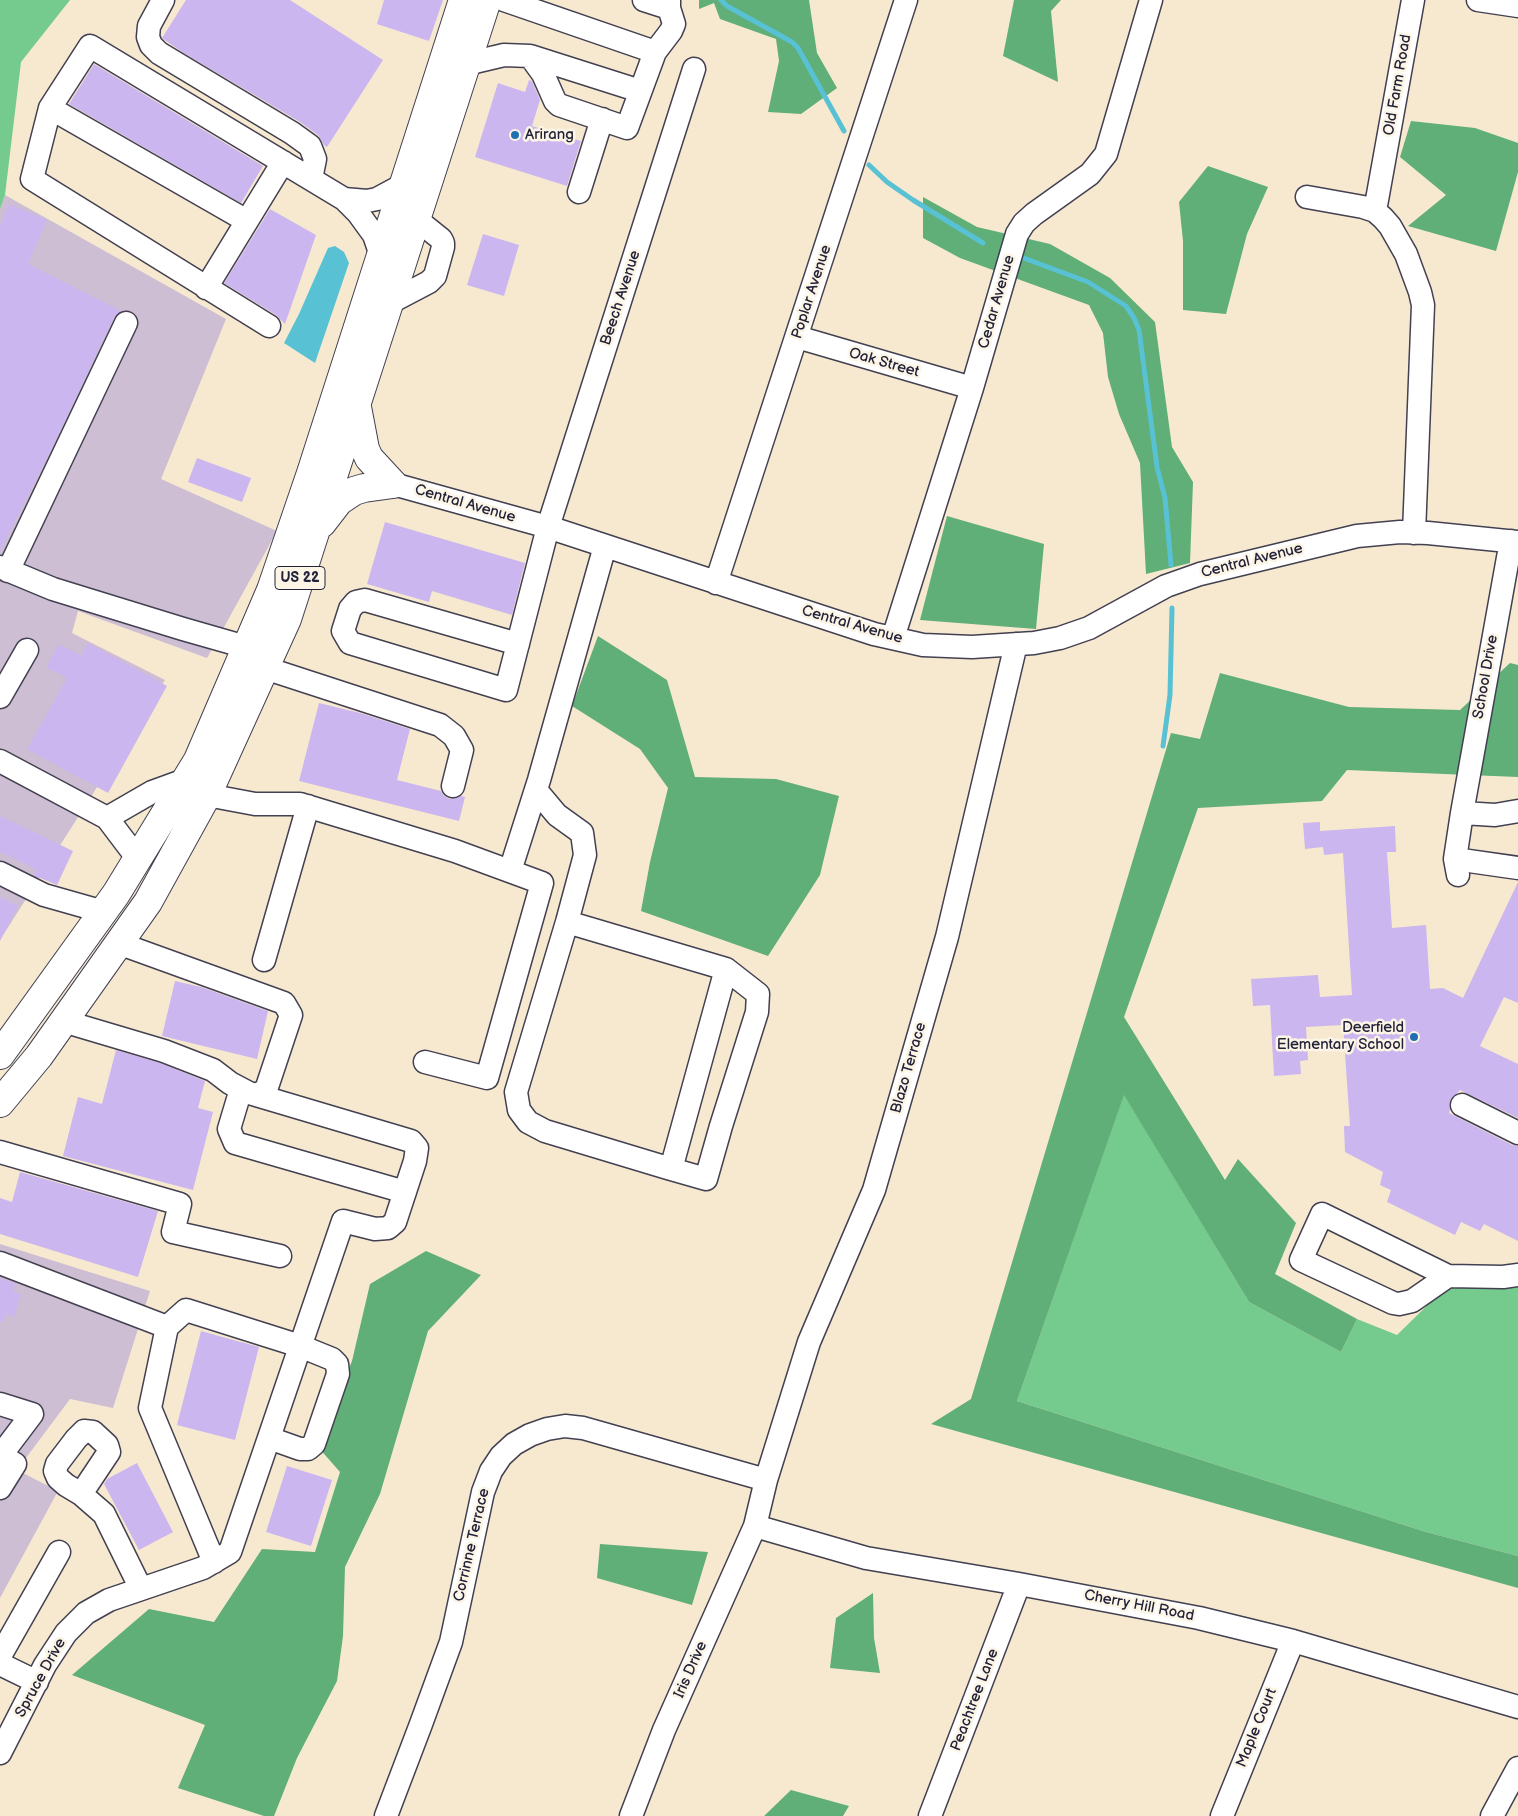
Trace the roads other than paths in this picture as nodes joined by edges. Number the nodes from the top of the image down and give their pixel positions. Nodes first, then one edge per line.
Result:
1 (163, 0) edge
2 (463, 0) edge
3 (487, 0) edge
4 (504, 0) edge
5 (644, 0) edge
6 (906, 0) edge
7 (1151, 0) edge
8 (1413, 0) edge
9 (1478, 0) edge
10 (669, 4) edge
11 (1518, 6) edge
12 (655, 52) junction
13 (530, 56) junction
14 (466, 64) junction
15 (694, 69) dead end
16 (640, 91) junction
17 (50, 108) junction
18 (602, 120) junction
19 (283, 162) junction
20 (311, 179) junction
21 (403, 185) junction
22 (579, 192) dead end
23 (1307, 197) dead end
24 (344, 199) junction
25 (1375, 211) junction
26 (416, 219) junction
27 (247, 221) junction
28 (381, 255) junction
29 (206, 288) junction
30 (389, 303) junction
31 (126, 323) dead end
32 (269, 326) dead end
33 (797, 337) junction
34 (972, 388) junction
35 (356, 403) junction
36 (393, 484) junction
37 (548, 527) junction
38 (315, 532) junction
39 (1414, 532) junction
40 (1515, 542) edge
41 (605, 546) junction
42 (4, 569) edge
43 (716, 582) junction
44 (893, 638) junction
45 (518, 644) junction
46 (1016, 644) junction
47 (246, 646) junction
48 (27, 650) dead end
49 (265, 668) junction
50 (0, 696) edge
51 (0, 761) edge
52 (185, 780) junction
53 (453, 786) dead end
54 (536, 790) junction
55 (207, 796) junction
56 (308, 806) junction
57 (1518, 811) edge
58 (1462, 813) junction
59 (107, 818) junction
60 (138, 859) junction
61 (1518, 868) edge
62 (510, 871) junction
63 (0, 873) edge
64 (104, 912) junction
65 (567, 922) junction
66 (118, 943) junction
67 (264, 960) dead end
68 (726, 969) junction
69 (63, 1021) junction
70 (5, 1039) edge
71 (425, 1062) dead end
72 (248, 1092) junction
73 (0, 1102) edge
74 (1462, 1105) dead end
75 (1518, 1133) edge
76 (0, 1152) edge
77 (670, 1168) junction
78 (405, 1192) junction
79 (280, 1256) dead end
80 (0, 1263) edge
81 (1518, 1275) edge
82 (1448, 1276) junction
83 (168, 1327) junction
84 (300, 1346) junction
85 (0, 1404) edge
86 (269, 1438) junction
87 (766, 1480) junction
88 (0, 1488) edge
89 (81, 1494) dead end
90 (755, 1526) junction
91 (59, 1552) dead end
92 (208, 1565) junction
93 (1019, 1584) junction
94 (141, 1589) junction
95 (1293, 1641) junction
96 (0, 1656) edge
97 (0, 1664) edge
98 (37, 1682) junction
99 (1518, 1707) edge
100 (0, 1753) edge
101 (1518, 1768) edge
102 (386, 1816) edge
103 (631, 1816) edge
104 (930, 1816) edge
105 (1222, 1816) edge
106 (1492, 1816) edge

1 - 20 street
2 - 21 highway, US 22
3 - 14 highway, US 22
4 - 12 street
5 - 10 street
6 - 33 street, Poplar Avenue
7 - 34 street, Cedar Avenue
8 - 25 street, Old Farm Road
9 - 11 street
10 - 12 street
12 - 16 street
13 - 14 street
13 - 16 street
13 - 18 street
14 - 26 highway, US 22
15 - 37 street, Beech Avenue
16 - 18 street
17 - 19 street
17 - 27 street
17 - 29 street
18 - 22 street
19 - 20 street
19 - 27 street
20 - 24 street
21 - 24 street
21 - 28 highway, US 22
23 - 25 street
24 - 28 street
25 - 39 street
26 - 30 highway, US 22
26 - 30 street
27 - 29 street
28 - 47 highway, US 22
29 - 32 street
30 - 35 highway, US 22
31 - 42 street
33 - 34 street, Oak Street
33 - 43 street, Poplar Avenue
34 - 44 street, Cedar Avenue
35 - 36 highway
35 - 38 highway, US 22
36 - 37 street, Central Avenue
36 - 38 highway
37 - 41 street, Central Avenue
37 - 45 street, Beech Avenue
38 - 49 highway, US 22
39 - 40 street, Central Avenue
39 - 46 street, Central Avenue
40 - 58 street, School Drive
41 - 43 street, Central Avenue
41 - 54 street
42 - 47 street
43 - 44 street, Central Avenue
44 - 46 street, Central Avenue
45 - 45 street, Beech Avenue
46 - 87 street, Blazo Terrace
47 - 52 highway, US 22
48 - 50 street
49 - 53 street
49 - 55 highway, US 22
51 - 59 street
52 - 59 street
52 - 60 highway, US 22
54 - 62 street
54 - 65 street
55 - 56 street
55 - 66 highway, US 22
56 - 62 street
56 - 67 street
57 - 58 street
58 - 61 street, School Drive
59 - 60 street
60 - 64 highway, US 22
62 - 71 street
63 - 64 street
64 - 70 highway, US 22
65 - 68 street
65 - 77 street
66 - 69 highway, US 22
66 - 72 street
68 - 77 street
68 - 77 street
69 - 72 street
69 - 73 highway, US 22
72 - 78 street
72 - 78 street
74 - 75 street
76 - 79 street
78 - 84 street
80 - 83 street
81 - 82 street
82 - 82 street
83 - 84 street
83 - 92 street
84 - 86 street
84 - 86 street
85 - 88 street
86 - 92 street
87 - 90 street, Blazo Terrace
87 - 102 street, Corrinne Terrace
89 - 94 street
90 - 93 street, Cherry Hill Road
90 - 103 street, Iris Drive
91 - 96 street
92 - 94 street, Spruce Drive
93 - 95 street, Cherry Hill Road
93 - 104 street, Peachtree Lane
94 - 98 street, Spruce Drive
95 - 99 street, Cherry Hill Road
95 - 105 street, Maple Court
97 - 98 street
98 - 100 street, Spruce Drive
101 - 106 street

